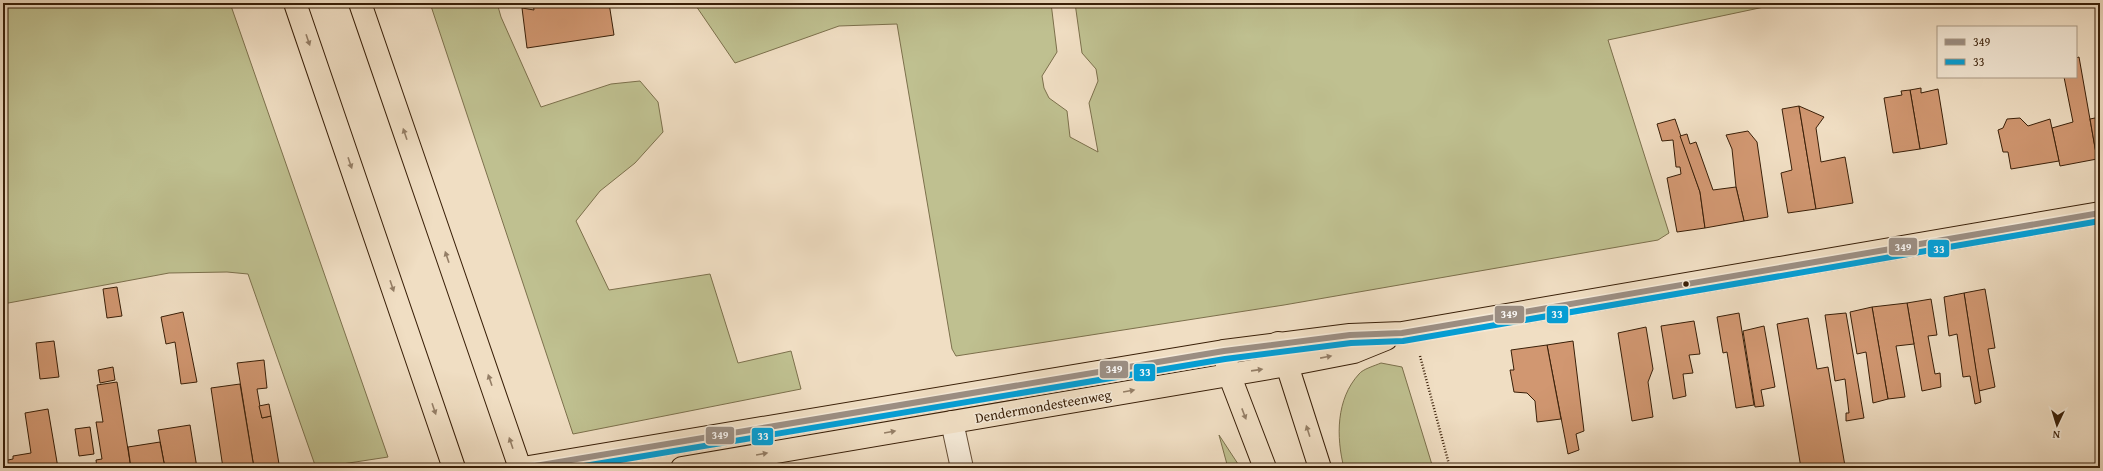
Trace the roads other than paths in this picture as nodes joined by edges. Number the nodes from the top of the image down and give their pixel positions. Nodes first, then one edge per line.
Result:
1 (295, 3) edge
2 (360, 3) edge
3 (2100, 213) edge
4 (1407, 332) junction
5 (1278, 343) junction
6 (1224, 351) junction
7 (1287, 365) junction
8 (1229, 374) junction
9 (952, 422) junction
10 (454, 468) edge
11 (522, 468) edge
12 (682, 468) edge
13 (962, 468) edge
14 (1265, 468) edge
15 (1320, 468) edge

1 -> 10 main road
11 -> 2 main road
3 - 4 main road, Dendermondesteenweg
4 - 5 main road, Dendermondesteenweg
7 -> 4 main road, Dendermondesteenweg
5 - 6 main road, Dendermondesteenweg
5 - 7 main road
6 - 8 main road
6 - 11 main road, Dendermondesteenweg
8 -> 7 main road, Dendermondesteenweg
15 -> 7 main road
9 -> 8 main road, Dendermondesteenweg
8 -> 14 main road
12 -> 9 main road, Dendermondesteenweg
9 - 13 lane

